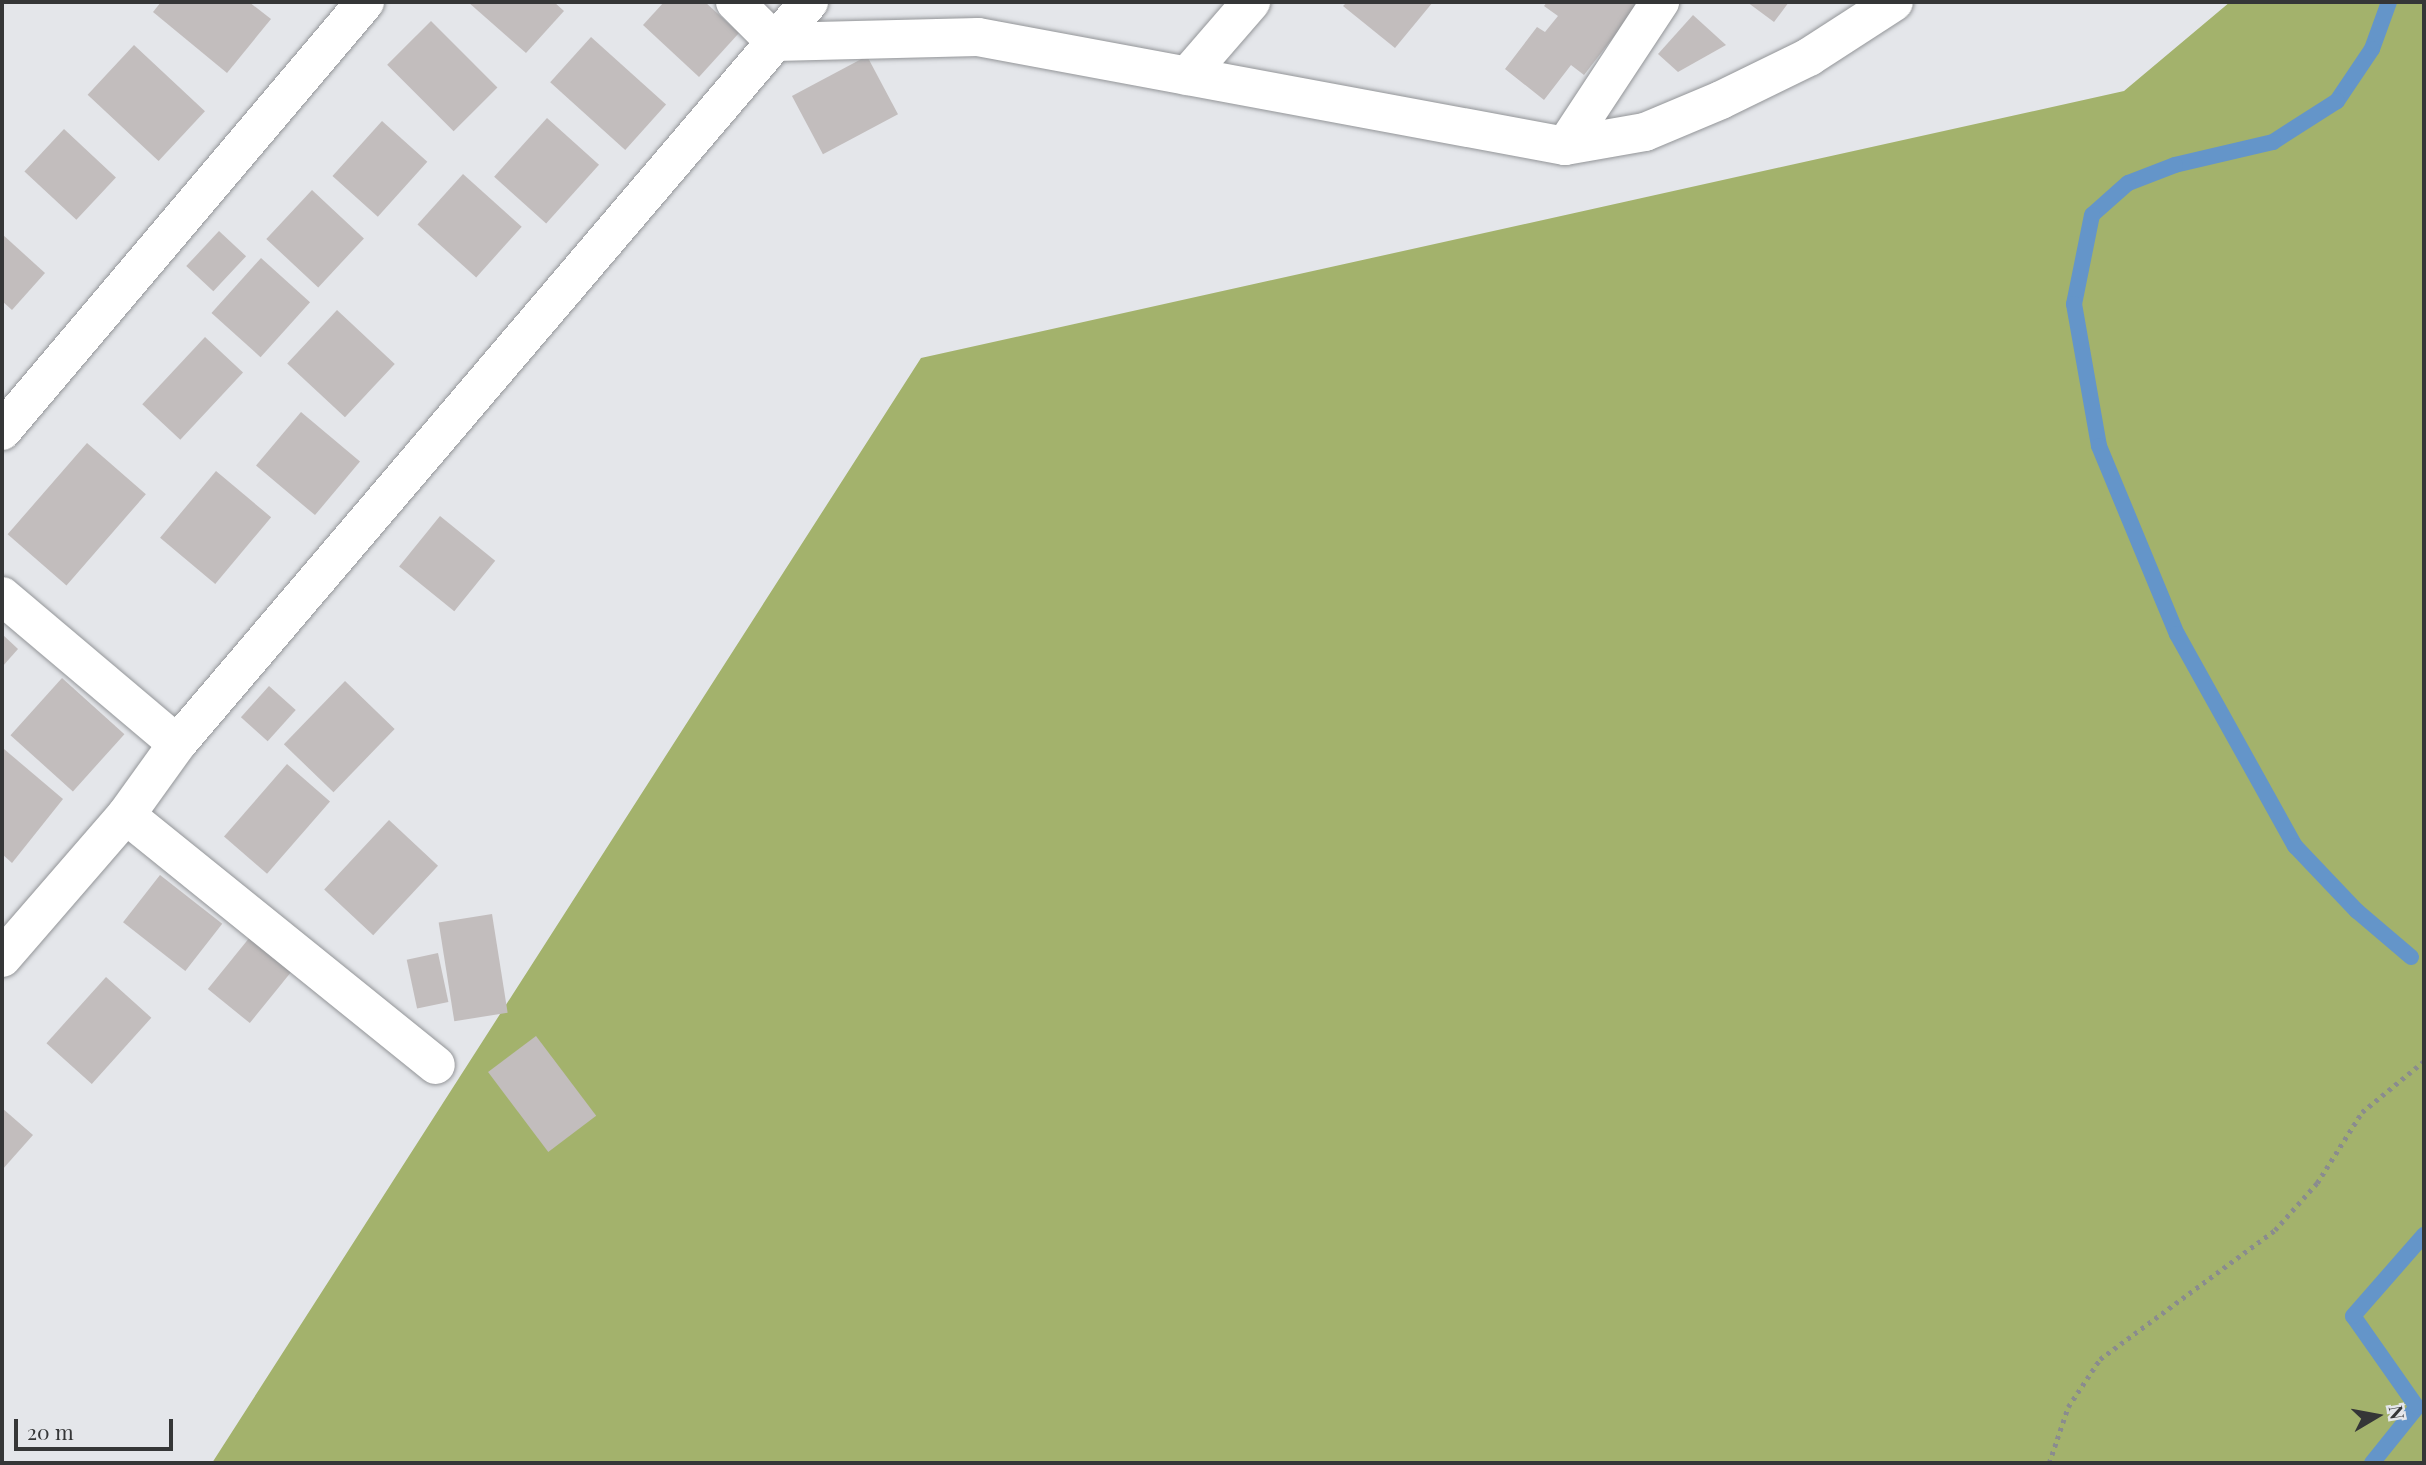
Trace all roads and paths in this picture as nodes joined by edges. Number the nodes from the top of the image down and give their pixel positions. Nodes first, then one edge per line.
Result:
1 (365, 2) edge
2 (735, 2) edge
3 (809, 2) edge
4 (1251, 2) edge
5 (1660, 2) edge
6 (1894, 2) edge
7 (775, 42) junction
8 (1187, 76) junction
9 (1564, 146) junction
10 (2, 431) edge
11 (2, 596) edge
12 (177, 744) junction
13 (126, 815) junction
14 (2, 958) edge
15 (2424, 1061) edge
16 (436, 1065) dead end
17 (2049, 1463) edge

1 - 10 street
2 - 7 street
3 - 7 street
4 - 8 street
5 - 9 street
6 - 9 street
7 - 8 street
7 - 12 street
8 - 9 street
11 - 12 street
12 - 13 street
13 - 14 street
13 - 16 street
15 - 17 path

